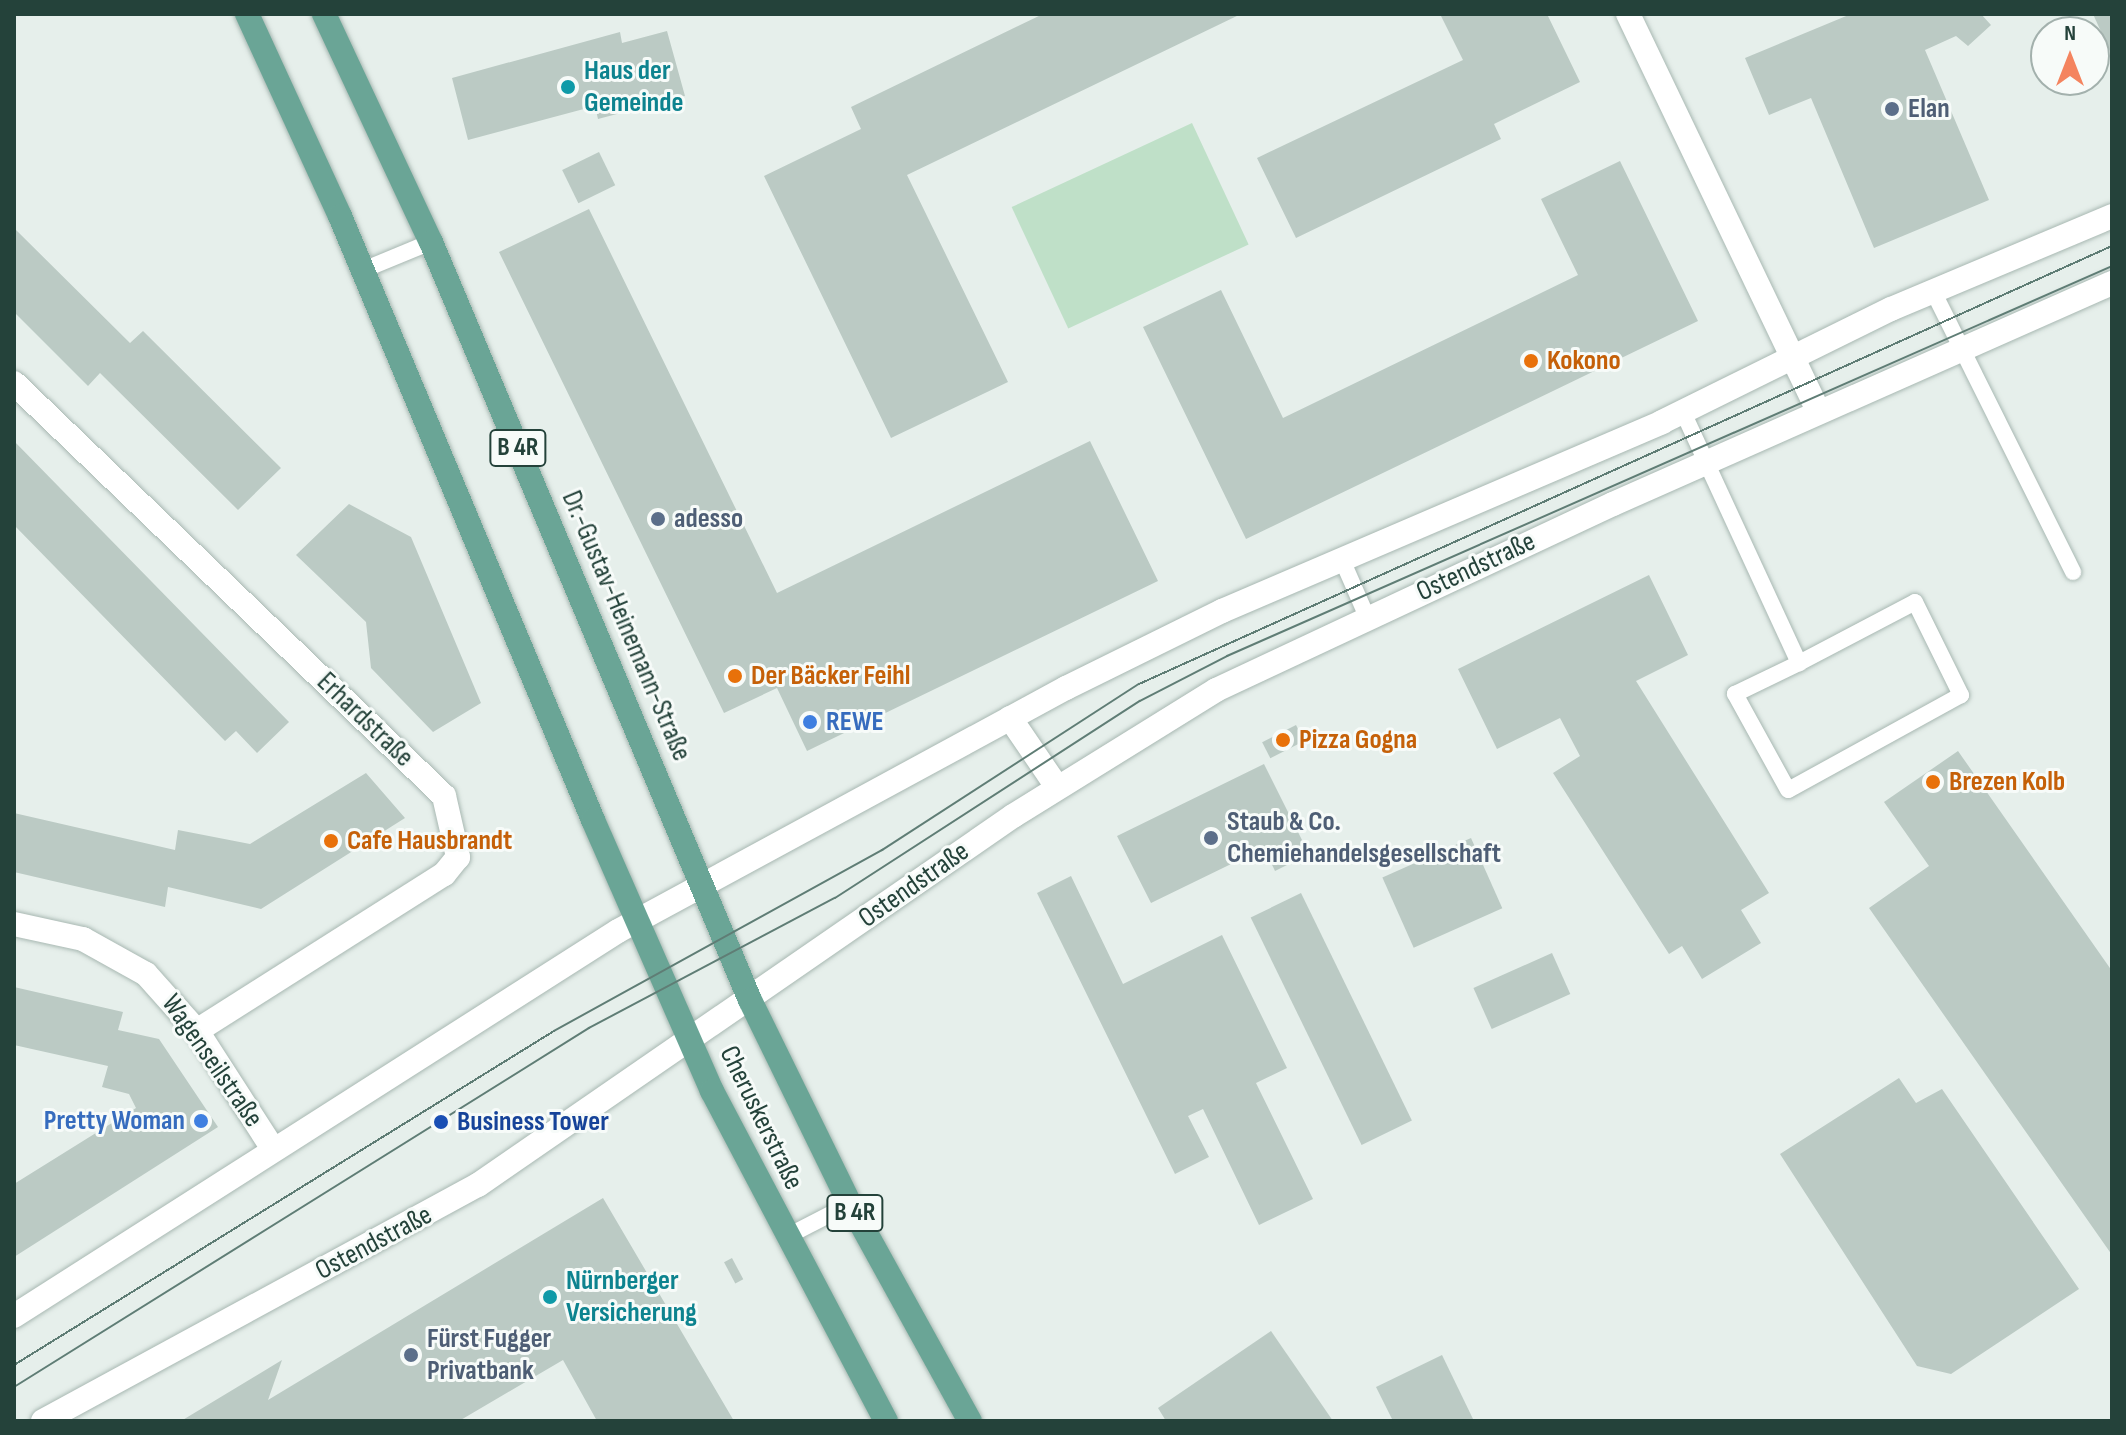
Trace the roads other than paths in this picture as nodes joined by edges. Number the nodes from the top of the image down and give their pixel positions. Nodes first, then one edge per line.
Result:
1 (247, 14) edge
2 (324, 14) edge
3 (1628, 14) edge
4 (2112, 216) edge
5 (431, 242) junction
6 (363, 270) junction
7 (2112, 283) edge
8 (1933, 291) junction
9 (1961, 351) junction
10 (1795, 359) junction
11 (14, 383) edge
12 (1683, 412) junction
13 (1819, 412) junction
14 (1704, 464) junction
15 (1343, 562) junction
16 (2073, 572) dead end
17 (1367, 617) junction
18 (1799, 663) junction
19 (1010, 718) junction
20 (1057, 787) junction
21 (702, 886) junction
22 (637, 920) junction
23 (14, 924) edge
24 (750, 1000) junction
25 (197, 1031) junction
26 (691, 1042) junction
27 (273, 1149) junction
28 (850, 1204) junction
29 (786, 1237) junction
30 (14, 1316) edge
31 (43, 1421) edge
32 (886, 1421) edge
33 (970, 1421) edge

1 - 6 main road, B 4R
2 - 5 main road, Dr.-Gustav-Heinemann-Straße / B 4R
3 - 10 main road
4 - 8 main road, Ostendstraße
5 - 6 lane
5 - 21 main road, Dr.-Gustav-Heinemann-Straße / B 4R
6 - 22 main road, B 4R
7 - 9 main road, Ostendstraße
8 - 9 lane
8 - 10 main road, Ostendstraße
9 - 13 main road, Ostendstraße
9 - 16 lane
10 - 12 main road, Ostendstraße
10 - 13 main road
11 - 25 main road, Erhardstraße
12 - 14 lane
12 - 15 main road, Ostendstraße
13 - 14 main road, Ostendstraße
14 - 17 main road, Ostendstraße
14 - 18 lane
15 - 17 lane
15 - 19 main road, Ostendstraße
17 - 20 main road, Ostendstraße
18 - 18 lane
19 - 20 main road
19 - 21 main road, Ostendstraße
20 - 24 main road, Ostendstraße
21 - 22 main road, Ostendstraße
21 - 24 main road, Dr.-Gustav-Heinemann-Straße / B 4R
22 - 26 main road, Cheruskerstraße / B 4R
22 - 27 main road, Ostendstraße
23 - 25 main road, Wagenseilstraße
24 - 26 main road, Ostendstraße
24 - 28 main road, Cheruskerstraße / B 4R
25 - 27 main road, Wagenseilstraße
26 - 29 main road, Cheruskerstraße / B 4R
26 - 31 main road, Ostendstraße
27 - 30 main road, Ostendstraße
28 - 29 lane
28 - 33 main road, Cheruskerstraße / B 4R
29 - 32 main road, Cheruskerstraße / B 4R

